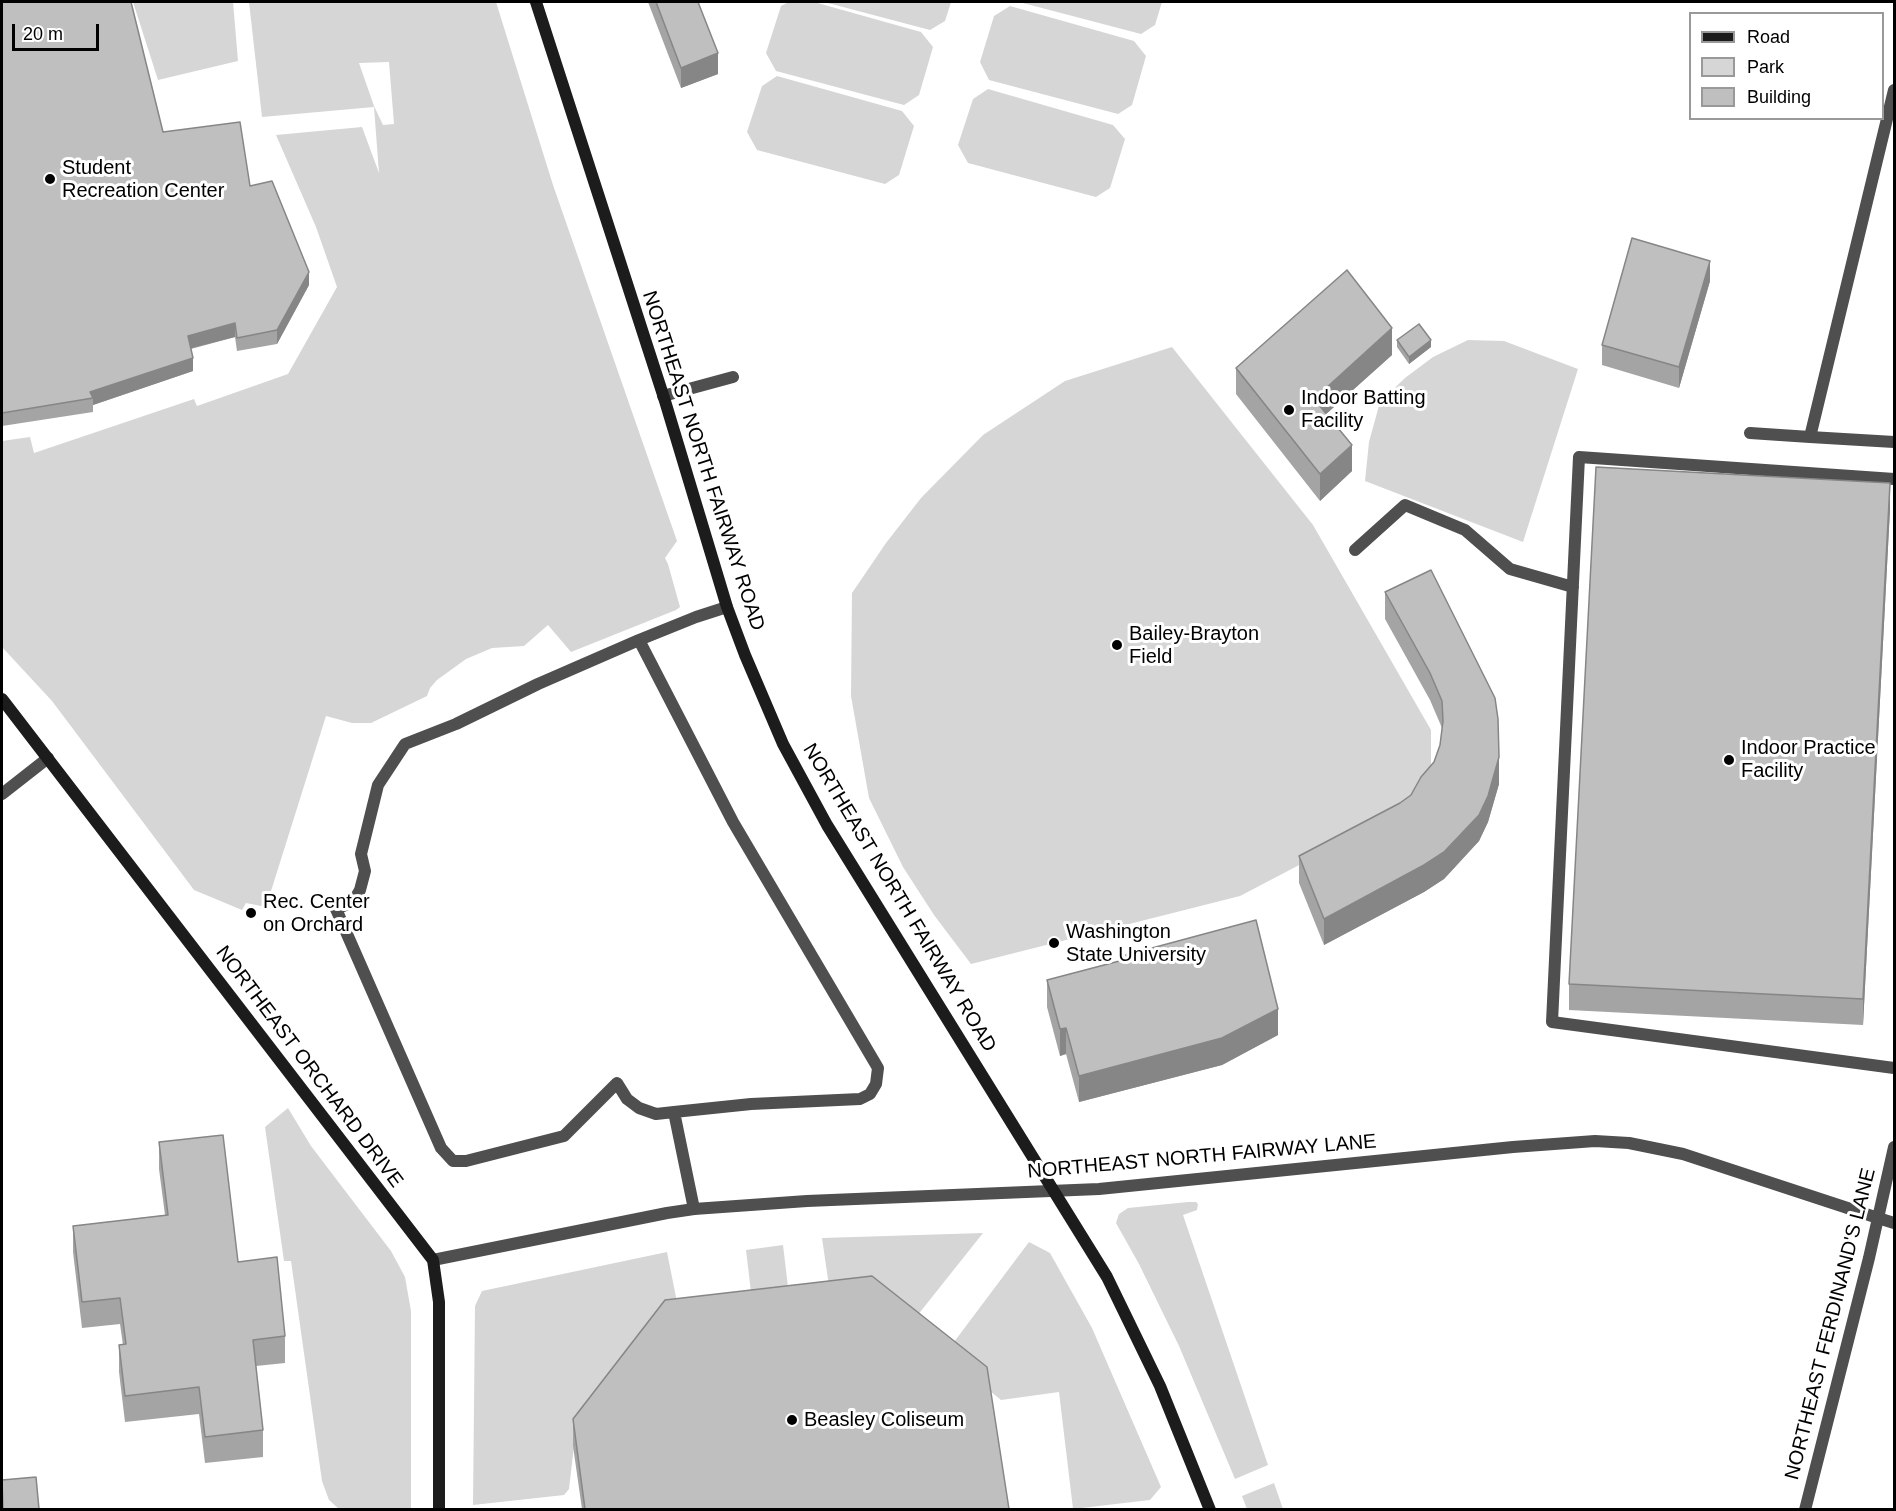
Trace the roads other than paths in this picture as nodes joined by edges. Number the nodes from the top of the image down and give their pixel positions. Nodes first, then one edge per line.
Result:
1 (536, 2) edge
2 (1894, 90) edge
3 (733, 377) dead end
4 (663, 396) junction
5 (1750, 433) dead end
6 (1810, 437) junction
7 (1894, 442) edge
8 (1894, 479) edge
9 (1355, 550) dead end
10 (1573, 587) junction
11 (727, 607) junction
12 (639, 640) junction
13 (2, 699) edge
14 (48, 758) junction
15 (2, 795) edge
16 (1894, 1068) edge
17 (674, 1112) junction
18 (1894, 1148) edge
19 (1054, 1190) junction
20 (694, 1209) junction
21 (1878, 1218) junction
22 (1894, 1223) edge
23 (433, 1260) junction
24 (440, 1509) edge
25 (1210, 1509) edge
26 (1805, 1509) edge

1 - 4 street, NORTHEAST NORTH FAIRWAY ROAD
2 - 6 street
3 - 4 street
4 - 11 street, NORTHEAST NORTH FAIRWAY ROAD
5 - 6 street
6 - 7 street
8 - 10 street
9 - 10 street
10 - 16 street
11 - 12 street
11 - 19 street, NORTHEAST NORTH FAIRWAY ROAD
12 - 17 street
12 - 17 street
13 - 14 street, NORTHEAST ORCHARD DRIVE
14 - 15 street
14 - 23 street, NORTHEAST ORCHARD DRIVE
17 - 20 street
18 - 21 street, NORTHEAST FERDINAND'S LANE
19 - 20 street, NORTHEAST NORTH FAIRWAY LANE
19 - 21 street, NORTHEAST NORTH FAIRWAY LANE
19 - 25 street, NORTHEAST NORTH FAIRWAY ROAD
20 - 23 street, NORTHEAST NORTH FAIRWAY LANE
21 - 22 street, NORTHEAST NORTH FAIRWAY LANE
21 - 26 street, NORTHEAST FERDINAND'S LANE
23 - 24 street, NORTHEAST ORCHARD DRIVE

